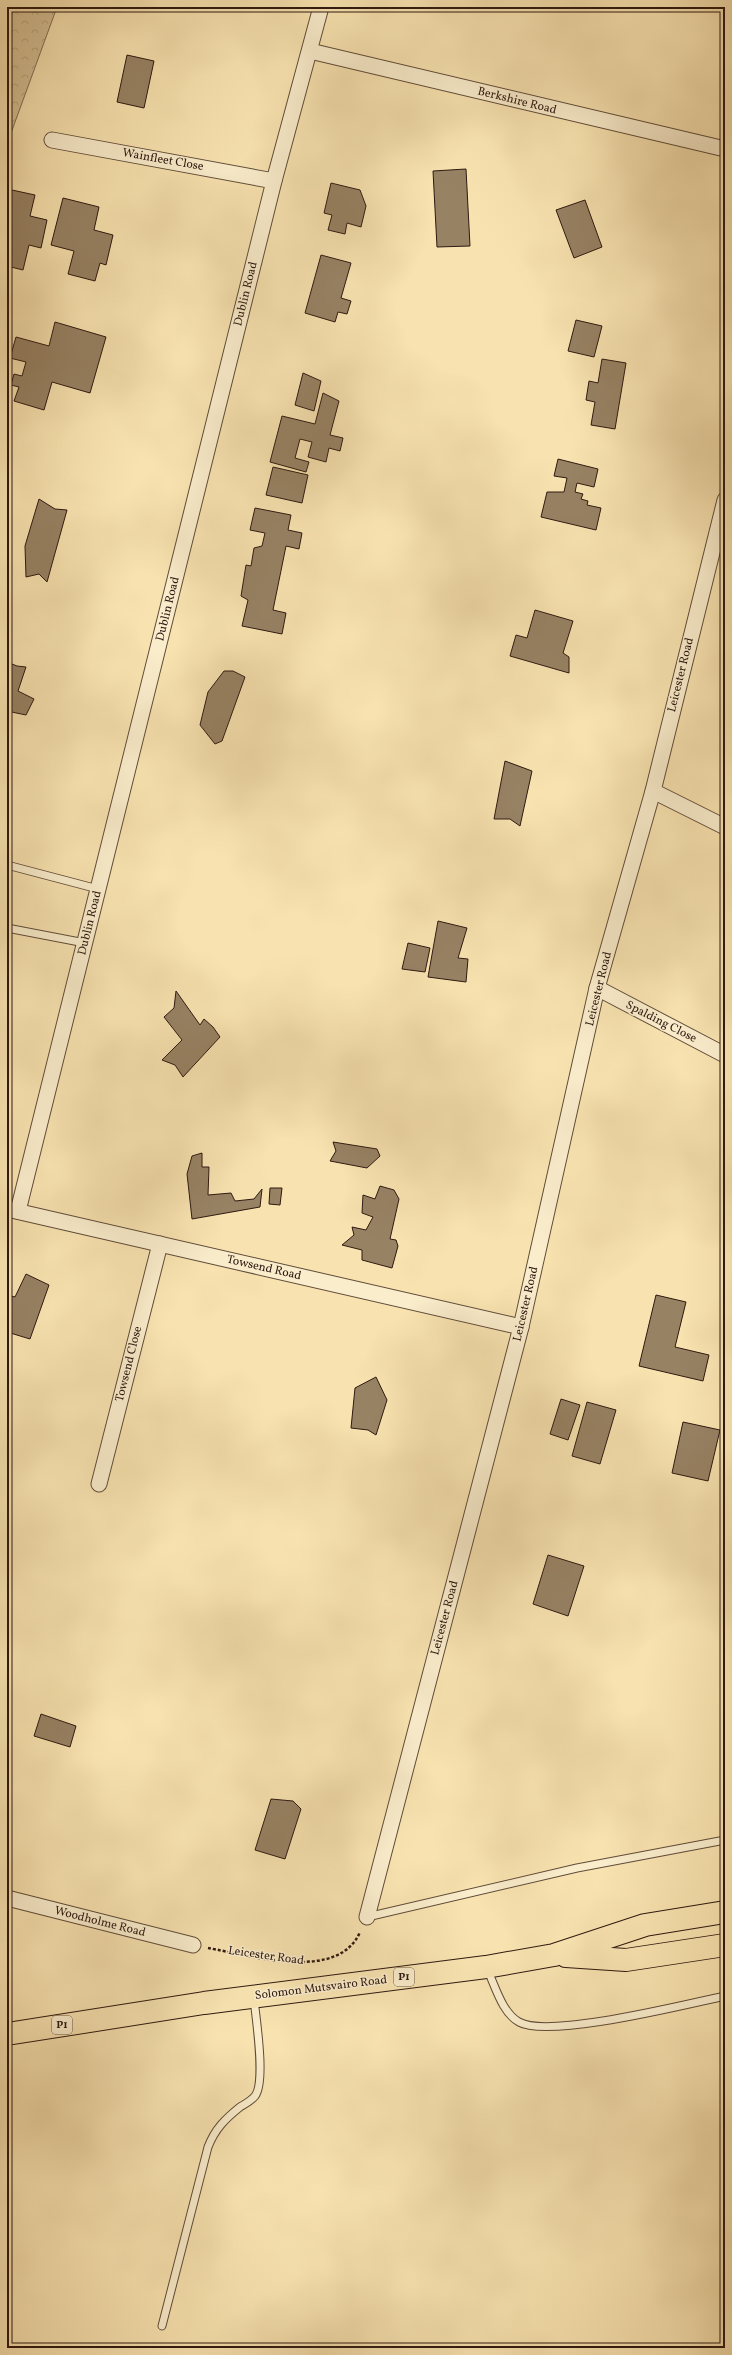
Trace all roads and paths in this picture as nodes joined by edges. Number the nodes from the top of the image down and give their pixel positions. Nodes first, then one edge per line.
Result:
1 (321, 7) edge
2 (310, 51) junction
3 (52, 140) dead end
4 (725, 149) edge
5 (274, 181) junction
6 (725, 500) edge
7 (653, 790) junction
8 (725, 827) edge
9 (7, 865) edge
10 (98, 889) junction
11 (7, 928) edge
12 (85, 943) junction
13 (597, 988) junction
14 (725, 1055) edge
15 (13, 1210) edge
16 (160, 1244) junction
17 (521, 1327) junction
18 (99, 1484) dead end
19 (725, 1840) edge
20 (7, 1898) edge
21 (725, 1912) edge
22 (367, 1917) junction
23 (193, 1945) joint
24 (725, 1945) edge
25 (554, 1955) junction
26 (486, 1966) junction
27 (725, 1996) edge
28 (254, 1997) junction
29 (7, 2034) edge
30 (162, 2326) dead end

1 - 2 street, Dublin Road
2 - 4 street, Berkshire Road
2 - 5 street, Dublin Road
3 - 5 street, Wainfleet Close
5 - 10 street, Dublin Road
6 - 7 street, Leicester Road
7 - 8 street
7 - 13 street, Leicester Road
9 - 10 lane
10 - 12 street, Dublin Road
11 - 12 lane
12 - 15 street, Dublin Road
13 - 14 street, Spalding Close
13 - 17 street, Leicester Road
15 - 16 street, Towsend Road
16 - 17 street, Towsend Road
16 - 18 street, Towsend Close
17 - 22 street, Leicester Road
19 - 22 lane
20 - 23 street, Woodholme Road
21 - 25 highway, Solomon Mutsvairo Road / P1
22 - 23 path, Leicester Road
24 - 25 highway, P1
25 - 26 highway, Solomon Mutsvairo Road / P1
26 - 27 lane
26 - 28 highway, Solomon Mutsvairo Road / P1
28 - 29 highway, Solomon Mutsvairo Road / P1
28 - 30 lane

